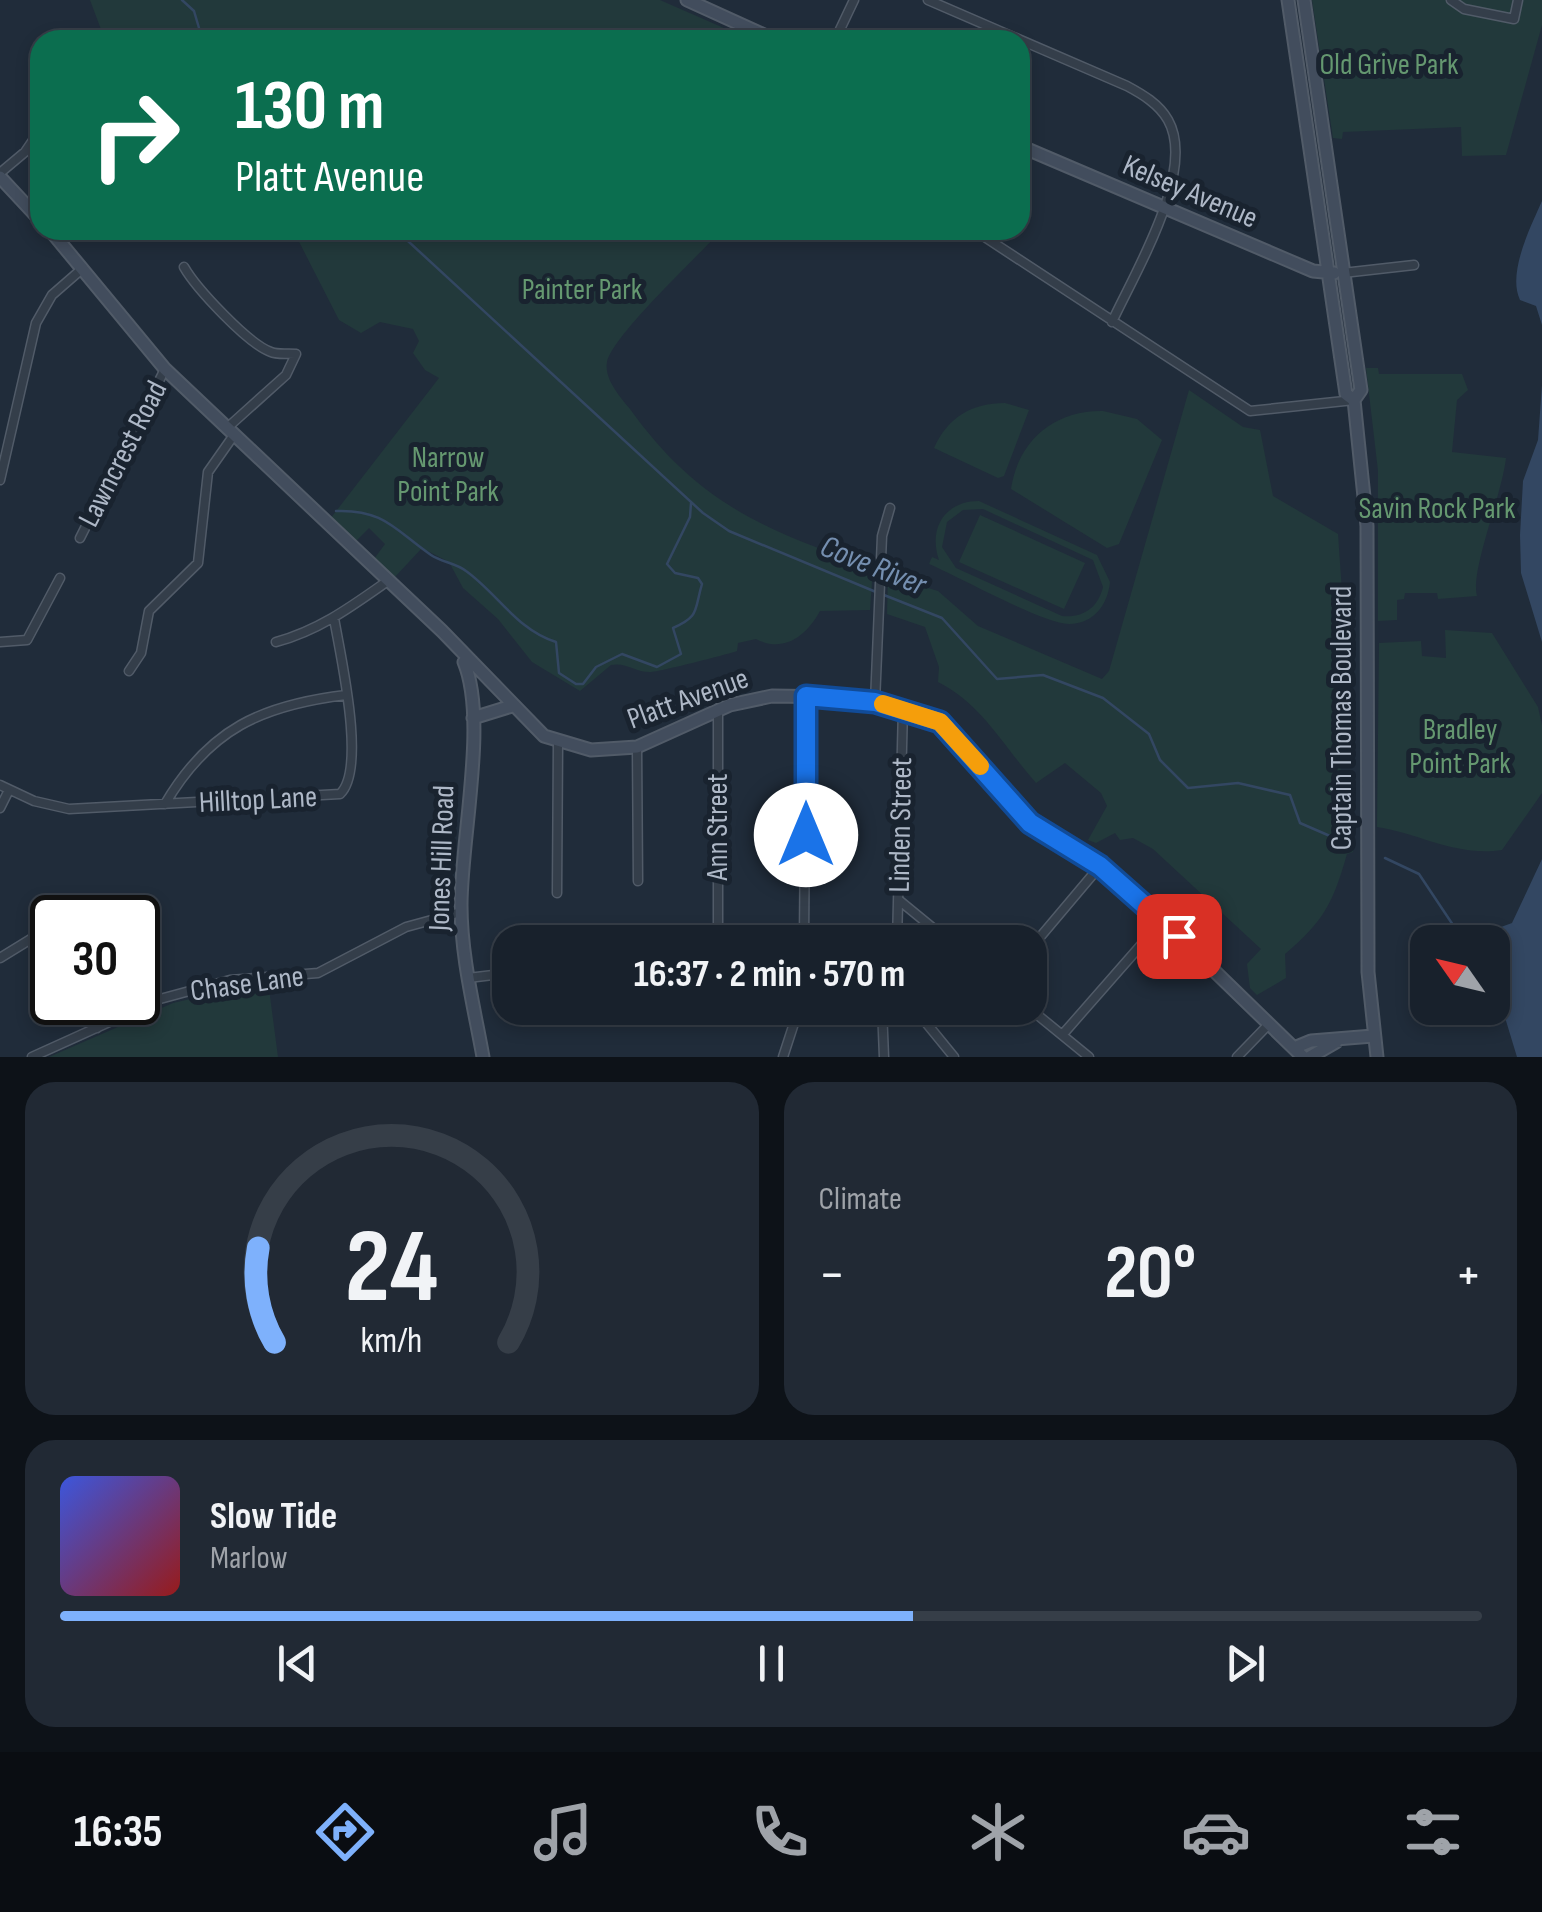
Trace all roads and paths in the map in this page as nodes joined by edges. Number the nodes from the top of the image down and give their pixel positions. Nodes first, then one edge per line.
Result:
1 (687, 0) edge
2 (854, 0) edge
3 (928, 0) edge
4 (1288, 0) edge
5 (1304, 0) edge
6 (1451, 0) edge
7 (1518, 0) edge
8 (754, 30) edge
9 (840, 30) edge
10 (1000, 30) edge
11 (1030, 42) edge
12 (30, 141) edge
13 (1030, 150) edge
14 (0, 175) edge
15 (1164, 208) junction
16 (30, 209) edge
17 (59, 240) edge
18 (989, 240) edge
19 (1414, 265) dead end
20 (184, 267) dead end
21 (84, 268) junction
22 (1329, 274) junction
23 (1343, 274) junction
24 (1112, 322) junction
25 (165, 369) junction
26 (1354, 400) junction
27 (0, 426) edge
28 (10, 430) junction
29 (230, 432) junction
30 (0, 480) edge
31 (890, 508) dead end
32 (80, 538) dead end
33 (60, 578) dead end
34 (389, 580) junction
35 (334, 618) junction
36 (0, 642) edge
37 (276, 642) dead end
38 (460, 654) junction
39 (128, 671) dead end
40 (346, 695) junction
41 (806, 696) junction
42 (875, 702) junction
43 (512, 706) junction
44 (903, 708) junction
45 (718, 711) junction
46 (474, 718) junction
47 (558, 743) junction
48 (638, 746) junction
49 (4, 788) edge
50 (165, 804) junction
51 (0, 808) edge
52 (1100, 866) junction
53 (638, 881) dead end
54 (557, 892) dead end
55 (900, 900) junction
56 (461, 912) junction
57 (1163, 920) junction
58 (718, 925) edge
59 (804, 925) edge
60 (899, 925) edge
61 (930, 925) edge
62 (1047, 929) edge
63 (30, 940) edge
64 (0, 958) edge
65 (492, 975) edge
66 (468, 978) junction
67 (1047, 1022) edge
68 (1269, 1024) junction
69 (96, 1025) edge
70 (797, 1025) edge
71 (883, 1025) edge
72 (928, 1025) edge
73 (97, 1028) junction
74 (1062, 1034) junction
75 (1373, 1036) junction
76 (1302, 1054) edge
77 (32, 1057) edge
78 (483, 1057) edge
79 (783, 1057) edge
80 (884, 1057) edge
81 (954, 1057) edge
82 (1089, 1057) edge
83 (1237, 1057) edge
84 (1377, 1057) edge

1 - 8 main road
2 - 9 street
3 - 10 street
4 - 22 main road, Captain Thomas Boulevard
5 - 23 main road, Captain Thomas Boulevard
6 - 7 street
11 - 15 street
12 - 14 street
13 - 15 main road, Kelsey Avenue
14 - 16 main road
15 - 22 main road, Kelsey Avenue
15 - 24 street
17 - 21 main road
18 - 24 street
19 - 23 street
20 - 29 street
21 - 25 main road
21 - 28 street
22 - 23 main road, Kelsey Avenue
22 - 26 main road, Captain Thomas Boulevard
23 - 26 main road, Captain Thomas Boulevard
24 - 26 street
25 - 29 main road
25 - 32 street, Lawncrest Road
26 - 75 main road, Captain Thomas Boulevard
27 - 28 street
28 - 30 street
29 - 34 main road
29 - 39 street
31 - 42 street
33 - 36 street
34 - 35 street
34 - 38 main road
35 - 37 street
35 - 40 street, Hilltop Lane
38 - 43 main road
38 - 46 main road, Jones Hill Road
40 - 50 street
40 - 50 street, Hilltop Lane
41 - 42 main road, Platt Avenue
41 - 45 main road, Platt Avenue
41 - 59 street
42 - 44 main road, Platt Avenue
43 - 46 main road
43 - 47 main road
44 - 52 main road, Platt Avenue
44 - 55 street, Linden Street
45 - 48 main road, Platt Avenue
45 - 58 street, Ann Street
46 - 56 main road, Jones Hill Road
47 - 48 main road, Platt Avenue
47 - 54 street
48 - 53 street
49 - 50 street, Hilltop Lane
49 - 51 street
52 - 57 main road, Platt Avenue
52 - 62 street
55 - 60 street, Linden Street
55 - 61 street
56 - 66 main road, Jones Hill Road
56 - 73 street, Chase Lane
57 - 68 main road, Platt Avenue
57 - 74 street
63 - 64 street
65 - 66 street
66 - 78 main road, Jones Hill Road
67 - 74 street
68 - 76 main road, Platt Avenue
68 - 83 street
69 - 73 street
70 - 79 street
71 - 80 street
72 - 81 street
73 - 77 street, Chase Lane
74 - 82 street
75 - 76 main road
75 - 84 main road, Captain Thomas Boulevard

